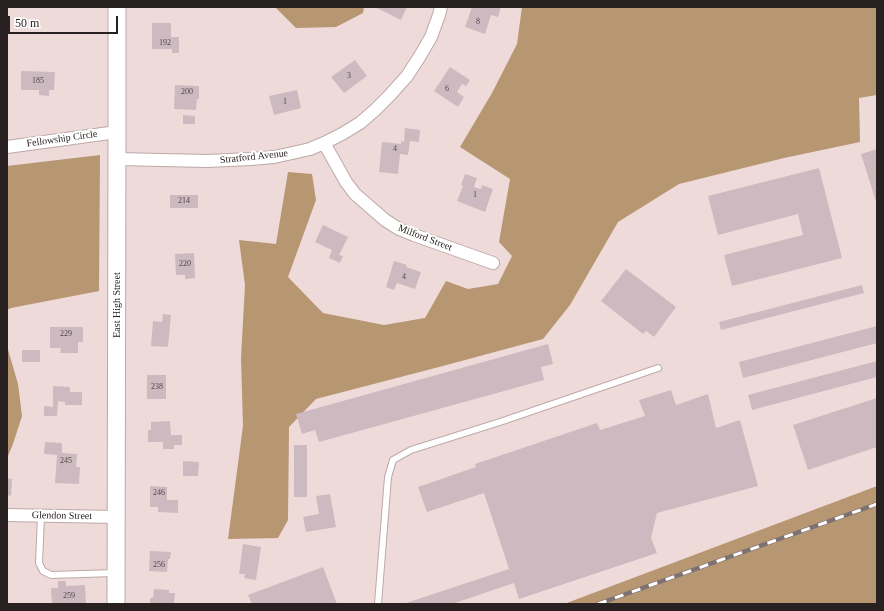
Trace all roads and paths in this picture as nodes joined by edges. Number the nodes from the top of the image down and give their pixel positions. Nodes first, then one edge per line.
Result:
1 (117, 7) edge
2 (441, 7) edge
3 (117, 132) junction
4 (324, 143) junction
5 (7, 147) edge
6 (117, 159) junction
7 (493, 263) dead end
8 (658, 368) dead end
9 (7, 515) edge
10 (41, 516) junction
11 (116, 517) junction
12 (116, 573) junction
13 (116, 604) edge
14 (378, 604) edge

1 - 3 main road, East High Street
2 - 4 street, Stratford Avenue
3 - 5 street, Fellowship Circle
3 - 6 main road, East High Street
4 - 6 street, Stratford Avenue
4 - 7 street, Milford Street
6 - 11 main road, East High Street
8 - 14 lane
9 - 10 street, Glendon Street
10 - 11 street, Glendon Street
10 - 12 lane
11 - 12 main road, East High Street
12 - 13 main road, East High Street

